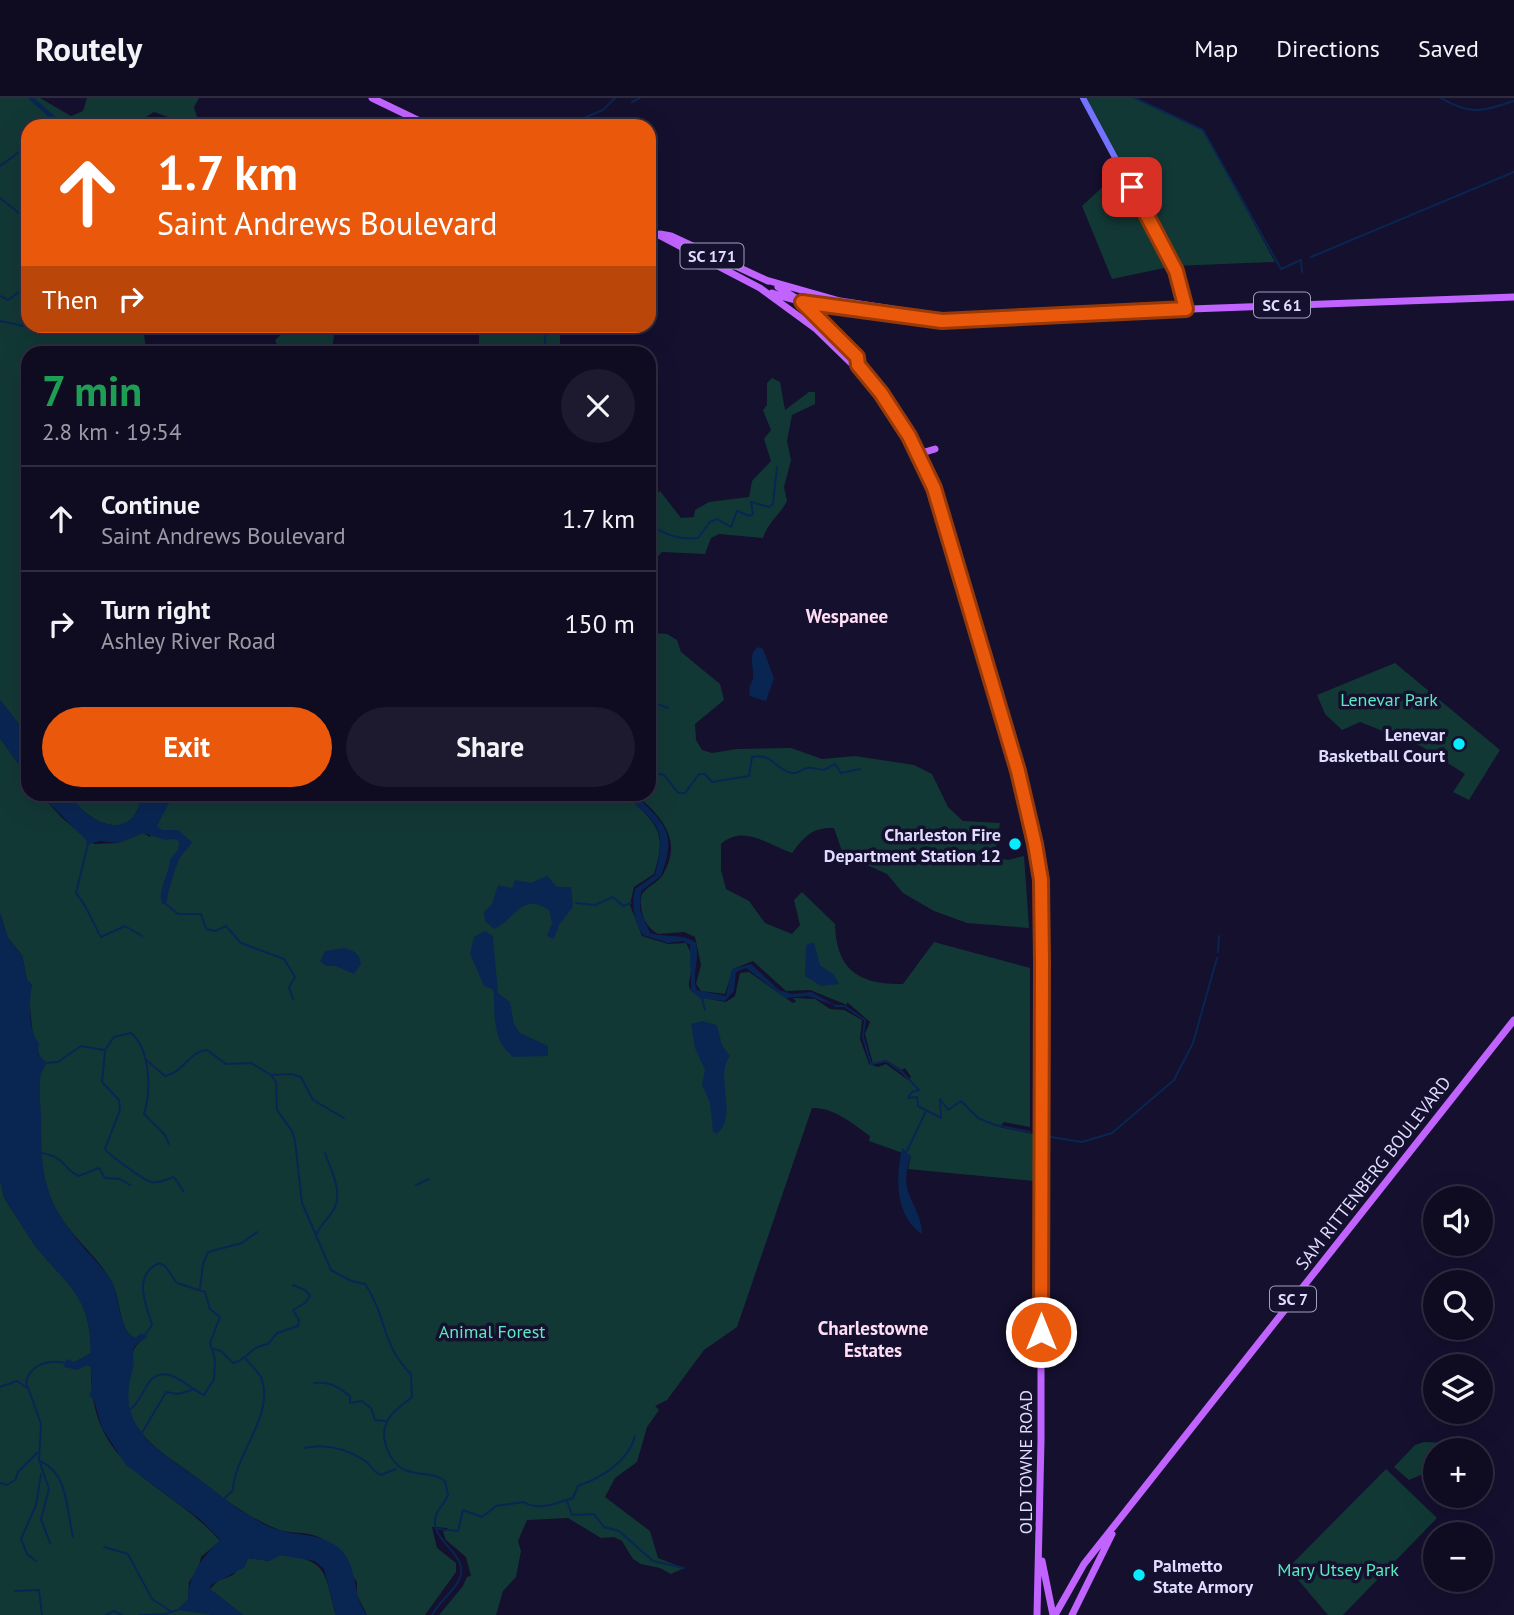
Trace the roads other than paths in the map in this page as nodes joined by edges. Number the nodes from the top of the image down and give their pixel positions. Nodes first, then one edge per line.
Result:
1 (372, 98) edge
2 (1083, 98) edge
3 (416, 119) edge
4 (658, 234) joint
5 (766, 280) junction
6 (760, 288) junction
7 (1514, 298) edge
8 (802, 302) junction
9 (1186, 309) junction
10 (950, 318) junction
11 (858, 365) junction
12 (915, 448) junction
13 (935, 449) dead end
14 (1514, 1020) edge
15 (1127, 1510) junction
16 (1041, 1546) junction
17 (1084, 1564) junction
18 (1079, 1597) junction
19 (1038, 1615) edge
20 (1054, 1615) edge
21 (1072, 1615) edge

1 - 3 main road
2 - 9 main road
4 - 5 main road, SC 171
4 - 6 main road, SC 171
5 - 8 main road, SC 171
5 - 10 main road, SC 61
6 - 8 main road, SC 61
6 - 11 main road, SC 171
7 - 9 main road, SC 61
8 - 10 main road, SC 61
8 - 11 main road, SC 171
9 - 10 main road, SC 61
11 - 12 main road, OLD TOWNE ROAD / SC 171
12 - 13 main road
12 - 16 main road, OLD TOWNE ROAD / SC 171
14 - 15 main road, SAM RITTENBERG BOULEVARD / SC 7
15 - 17 main road, SAM RITTENBERG BOULEVARD / SC 7
15 - 18 main road, SAM RITTENBERG BOULEVARD / SC 7
16 - 19 main road, OLD TOWNE ROAD / SC 171
16 - 20 main road, OLD TOWNE ROAD / SC 171
17 - 18 main road
17 - 20 main road, SAM RITTENBERG BOULEVARD / SC 7
18 - 21 main road, SAM RITTENBERG BOULEVARD / SC 7

